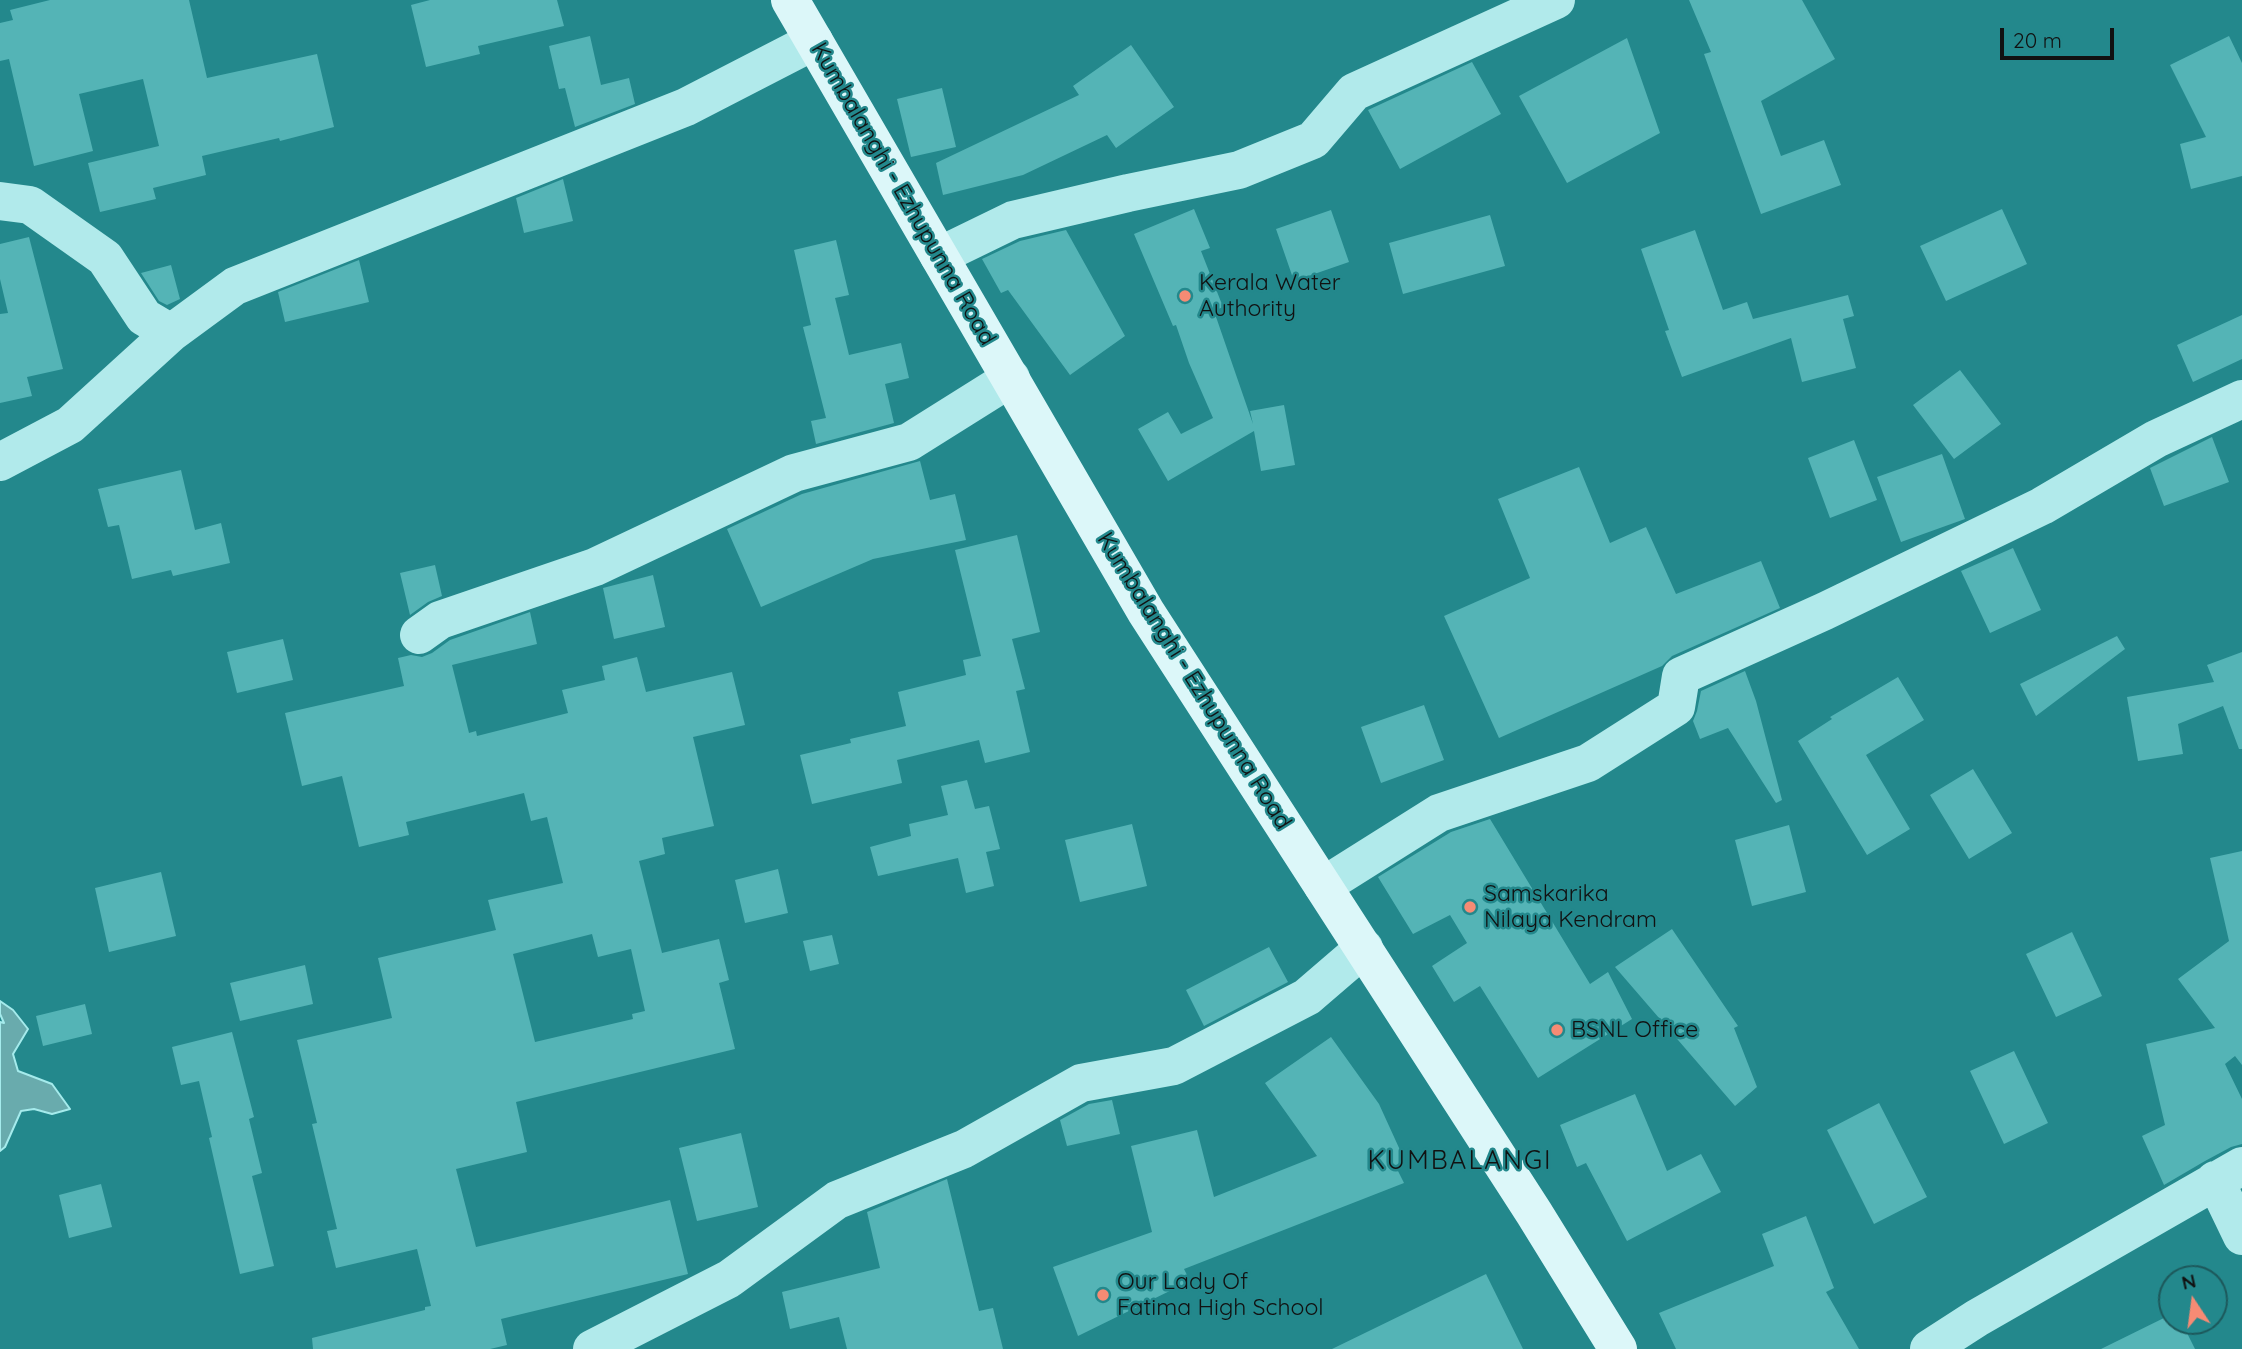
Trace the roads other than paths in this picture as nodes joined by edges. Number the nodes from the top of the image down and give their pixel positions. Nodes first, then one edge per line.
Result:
1 (790, 0) edge
2 (1556, 0) edge
3 (814, 41) junction
4 (0, 201) edge
5 (939, 256) junction
6 (172, 333) junction
7 (1011, 378) junction
8 (2242, 399) edge
9 (0, 462) edge
10 (419, 635) dead end
11 (1324, 886) junction
12 (1364, 948) junction
13 (2229, 1173) edge
14 (2242, 1236) edge
15 (592, 1349) edge
16 (1618, 1349) edge
17 (1929, 1349) edge

1 - 3 main road, Kumbalanghi - Ezhupunna Road
2 - 5 street
3 - 5 main road, Kumbalanghi - Ezhupunna Road
3 - 6 street
4 - 6 street
5 - 7 main road, Kumbalanghi - Ezhupunna Road
6 - 9 street
7 - 10 street
7 - 11 main road, Kumbalanghi - Ezhupunna Road
8 - 11 street
11 - 12 main road, Kumbalanghi - Ezhupunna Road
12 - 15 street
12 - 16 main road, Kumbalanghi - Ezhupunna Road
13 - 14 street
13 - 17 street

